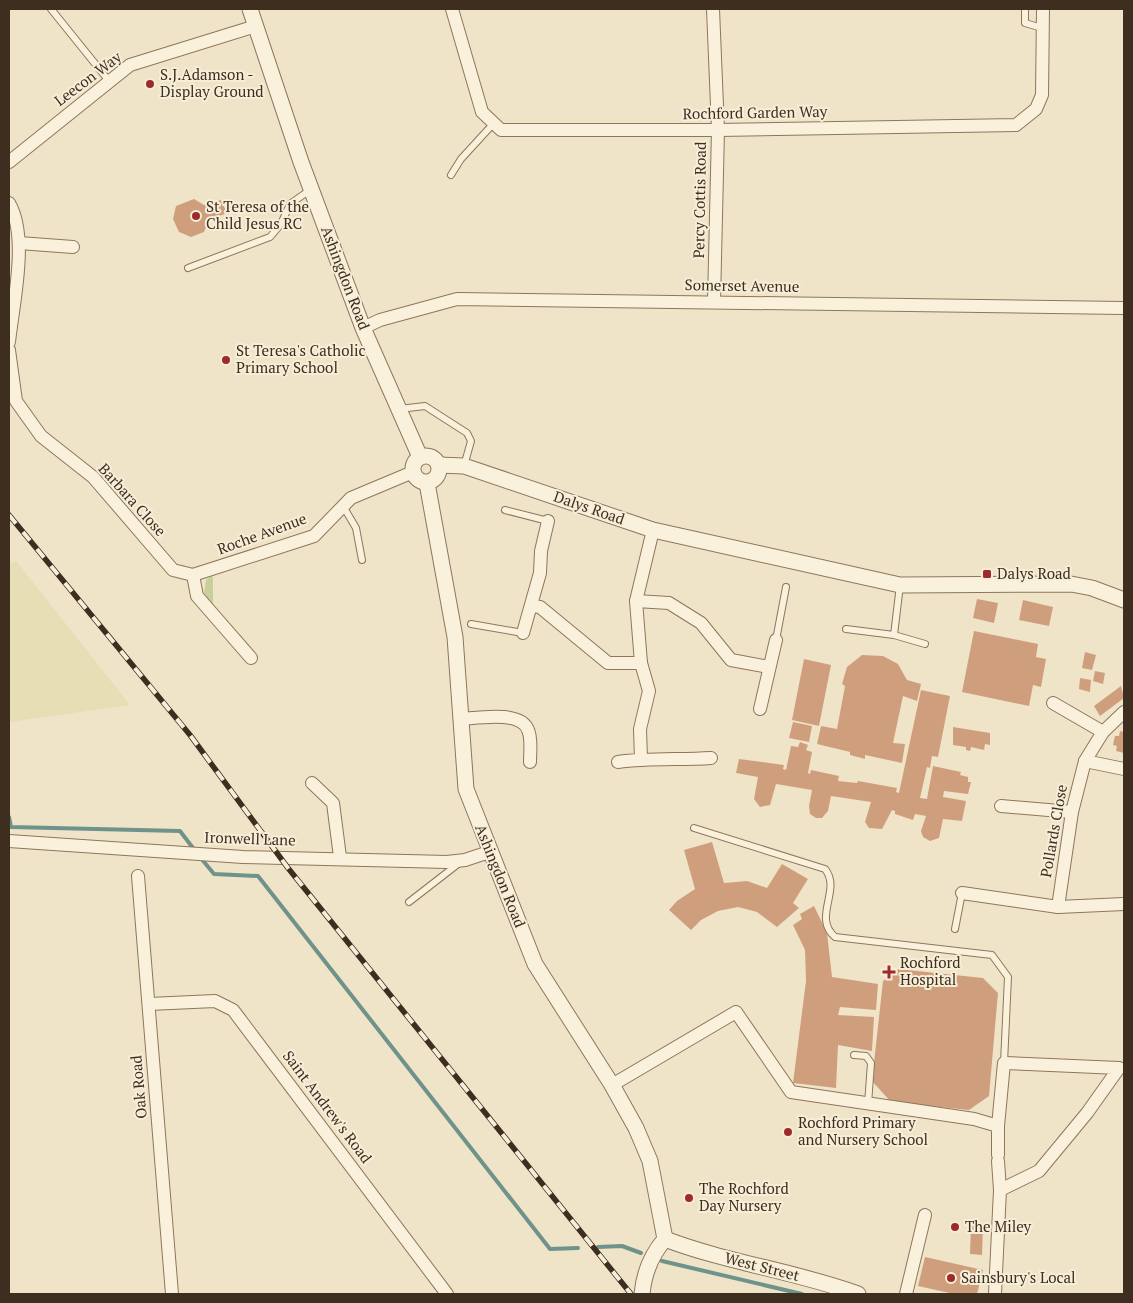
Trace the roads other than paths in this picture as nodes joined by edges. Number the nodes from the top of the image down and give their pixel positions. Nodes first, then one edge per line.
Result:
1 (51, 9) edge
2 (250, 9) edge
3 (452, 9) edge
4 (713, 9) edge
5 (1025, 9) edge
6 (1042, 9) edge
7 (256, 26) junction
8 (1042, 28) junction
9 (109, 81) junction
10 (494, 123) junction
11 (718, 130) junction
12 (9, 162) edge
13 (450, 175) dead end
14 (312, 190) junction
15 (9, 203) edge
16 (19, 243) junction
17 (73, 246) dead end
18 (188, 268) dead end
19 (714, 302) junction
20 (1124, 308) edge
21 (363, 328) junction
22 (9, 342) edge
23 (9, 350) edge
24 (399, 409) junction
25 (420, 457) junction
26 (439, 465) junction
27 (464, 466) junction
28 (413, 472) junction
29 (427, 483) junction
30 (342, 506) junction
31 (505, 510) dead end
32 (548, 521) joint
33 (653, 530) junction
34 (362, 560) dead end
35 (193, 575) junction
36 (900, 585) junction
37 (786, 587) dead end
38 (1124, 600) edge
39 (636, 601) junction
40 (532, 606) junction
41 (471, 624) dead end
42 (846, 629) dead end
43 (523, 632) joint
44 (894, 635) junction
45 (776, 640) joint
46 (925, 644) dead end
47 (251, 658) dead end
48 (641, 664) junction
49 (769, 667) junction
50 (1053, 703) dead end
51 (760, 709) dead end
52 (1124, 712) edge
53 (460, 718) junction
54 (1103, 732) junction
55 (711, 758) dead end
56 (641, 759) junction
57 (530, 762) dead end
58 (618, 762) dead end
59 (1085, 762) junction
60 (1124, 769) edge
61 (312, 783) dead end
62 (1001, 806) dead end
63 (1072, 812) junction
64 (694, 828) dead end
65 (9, 842) edge
66 (489, 852) junction
67 (340, 858) junction
68 (465, 860) junction
69 (138, 876) dead end
70 (962, 893) joint
71 (409, 902) dead end
72 (1124, 904) edge
73 (1058, 907) junction
74 (955, 929) dead end
75 (149, 1004) junction
76 (854, 1055) dead end
77 (1004, 1064) junction
78 (612, 1084) junction
79 (868, 1105) junction
80 (998, 1126) junction
81 (1000, 1190) junction
82 (925, 1215) dead end
83 (665, 1239) junction
84 (830, 1289) edge
85 (172, 1294) edge
86 (447, 1294) edge
87 (642, 1294) edge
88 (858, 1294) edge
89 (906, 1294) edge
90 (995, 1294) edge

1 - 9 lane
2 - 7 street, Ashingdon Road
3 - 10 street
4 - 11 street, Percy Cottis Road
5 - 8 lane
6 - 8 street, Rochford Garden Way
7 - 9 street, Leecon Way
7 - 14 street, Ashingdon Road
8 - 11 street, Rochford Garden Way
9 - 12 street, Leecon Way
10 - 11 street, Rochford Garden Way
10 - 13 lane
11 - 19 street, Percy Cottis Road
14 - 18 lane
14 - 21 street, Ashingdon Road
15 - 16 street
16 - 17 street
16 - 22 street
19 - 20 street, Somerset Avenue
19 - 21 street, Somerset Avenue
21 - 24 street, Ashingdon Road
23 - 35 street, Barbara Close
24 - 25 street, Ashingdon Road
24 - 27 lane
25 - 26 street
25 - 28 street
26 - 27 street, Dalys Road
26 - 29 street
27 - 33 street, Dalys Road
28 - 29 street
28 - 30 street, Roche Avenue
29 - 53 street, Ashingdon Road
30 - 34 lane
30 - 35 street, Roche Avenue
31 - 32 lane
32 - 40 street
33 - 36 street, Dalys Road
33 - 39 street
35 - 47 street
36 - 38 street, Dalys Road
36 - 44 lane
37 - 45 lane
39 - 48 street
39 - 49 street
40 - 43 street
40 - 48 street
41 - 43 lane
42 - 44 lane
44 - 46 lane
45 - 49 street
48 - 56 street
49 - 51 street
50 - 54 street
52 - 54 street, Pollards Close
53 - 57 street
53 - 66 street, Ashingdon Road
54 - 59 street, Pollards Close
55 - 56 street
56 - 58 street
59 - 60 street
59 - 63 street, Pollards Close
61 - 67 street
62 - 63 street
63 - 73 street, Pollards Close
64 - 77 lane
65 - 67 street, Ironwell Lane
66 - 68 street, Ironwell Lane
66 - 78 street, Ashingdon Road
67 - 68 street, Ironwell Lane
68 - 71 lane
69 - 75 street, Oak Road
70 - 73 street
70 - 74 lane
72 - 73 street
75 - 85 street, Oak Road
75 - 86 street, Saint Andrew's Road
76 - 79 lane
77 - 80 street
77 - 81 street
78 - 79 street
78 - 83 street, Ashingdon Road
79 - 80 street
80 - 81 street
81 - 90 street
82 - 89 street
83 - 84 street, West Street
83 - 87 street
84 - 88 street, West Street

